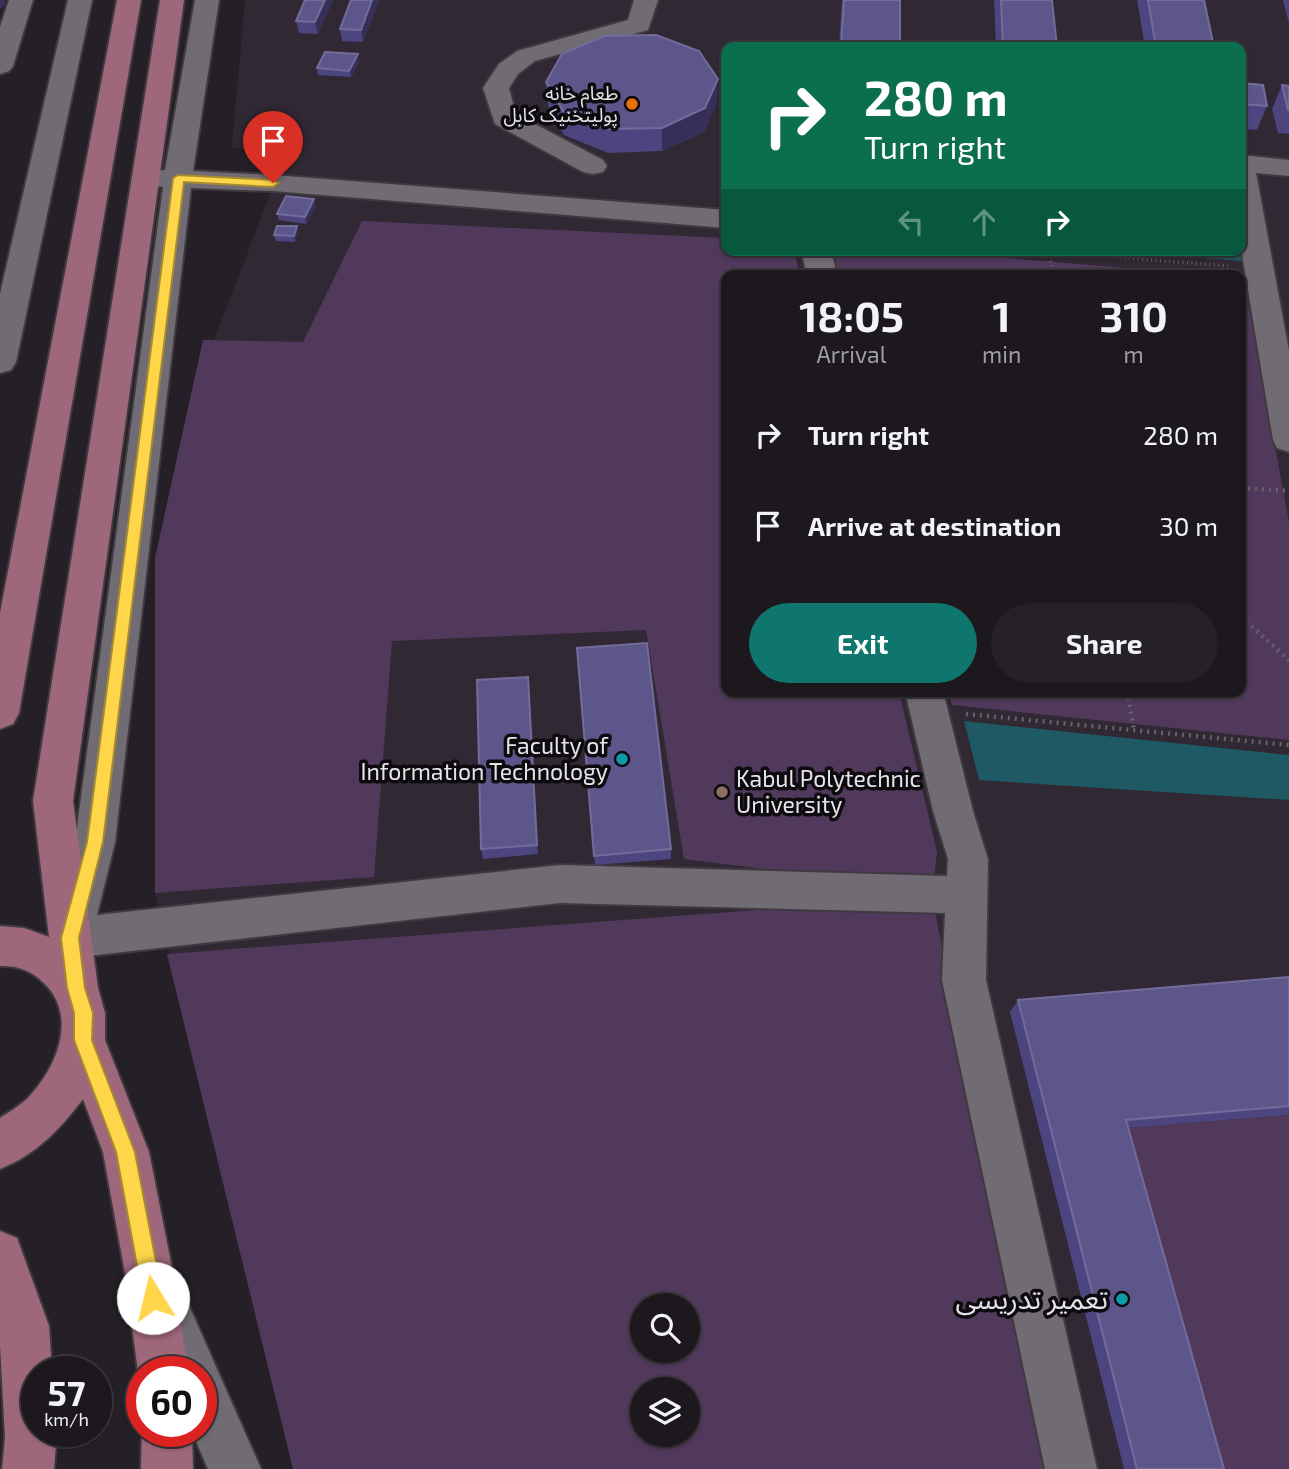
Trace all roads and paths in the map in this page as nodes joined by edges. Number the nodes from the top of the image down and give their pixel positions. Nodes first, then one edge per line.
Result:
1 (21, 0) edge
2 (80, 0) edge
3 (130, 0) edge
4 (172, 0) edge
5 (207, 0) edge
6 (646, 0) edge
7 (31, 47) edge
8 (1246, 164) edge
9 (593, 166) dead end
10 (1289, 168) edge
11 (162, 178) junction
12 (1246, 196) edge
13 (721, 219) edge
14 (1101, 256) edge
15 (1257, 268) junction
16 (1280, 341) edge
17 (0, 362) edge
18 (1289, 440) edge
19 (1246, 488) edge
20 (1289, 491) edge
21 (1246, 621) edge
22 (1289, 660) edge
23 (1128, 697) edge
24 (926, 701) edge
25 (0, 713) edge
26 (1134, 730) junction
27 (1289, 746) edge
28 (967, 895) junction
29 (70, 938) junction
30 (0, 946) edge
31 (76, 988) junction
32 (83, 1040) junction
33 (0, 1146) edge
34 (0, 1255) edge
35 (149, 1273) junction
36 (161, 1356) edge
37 (185, 1356) edge
38 (217, 1428) edge
39 (166, 1447) edge
40 (28, 1469) edge
41 (167, 1469) edge
42 (235, 1469) edge
43 (1071, 1469) edge

1 - 7 street
2 - 7 street
3 - 25 main road
4 - 11 main road
5 - 11 street
6 - 9 street
7 - 17 street
8 - 10 street
11 - 13 street
11 - 29 street
11 - 29 main road
12 - 15 street
14 - 15 path
15 - 16 street
16 - 18 street
19 - 20 path
21 - 22 path
23 - 26 path
24 - 26 path
24 - 28 street
26 - 27 path
28 - 29 street
28 - 43 street
29 - 31 main road
30 - 31 main road
31 - 32 main road
32 - 33 main road
32 - 35 main road
34 - 40 main road
35 - 36 main road
35 - 37 street
38 - 42 street
39 - 41 main road

